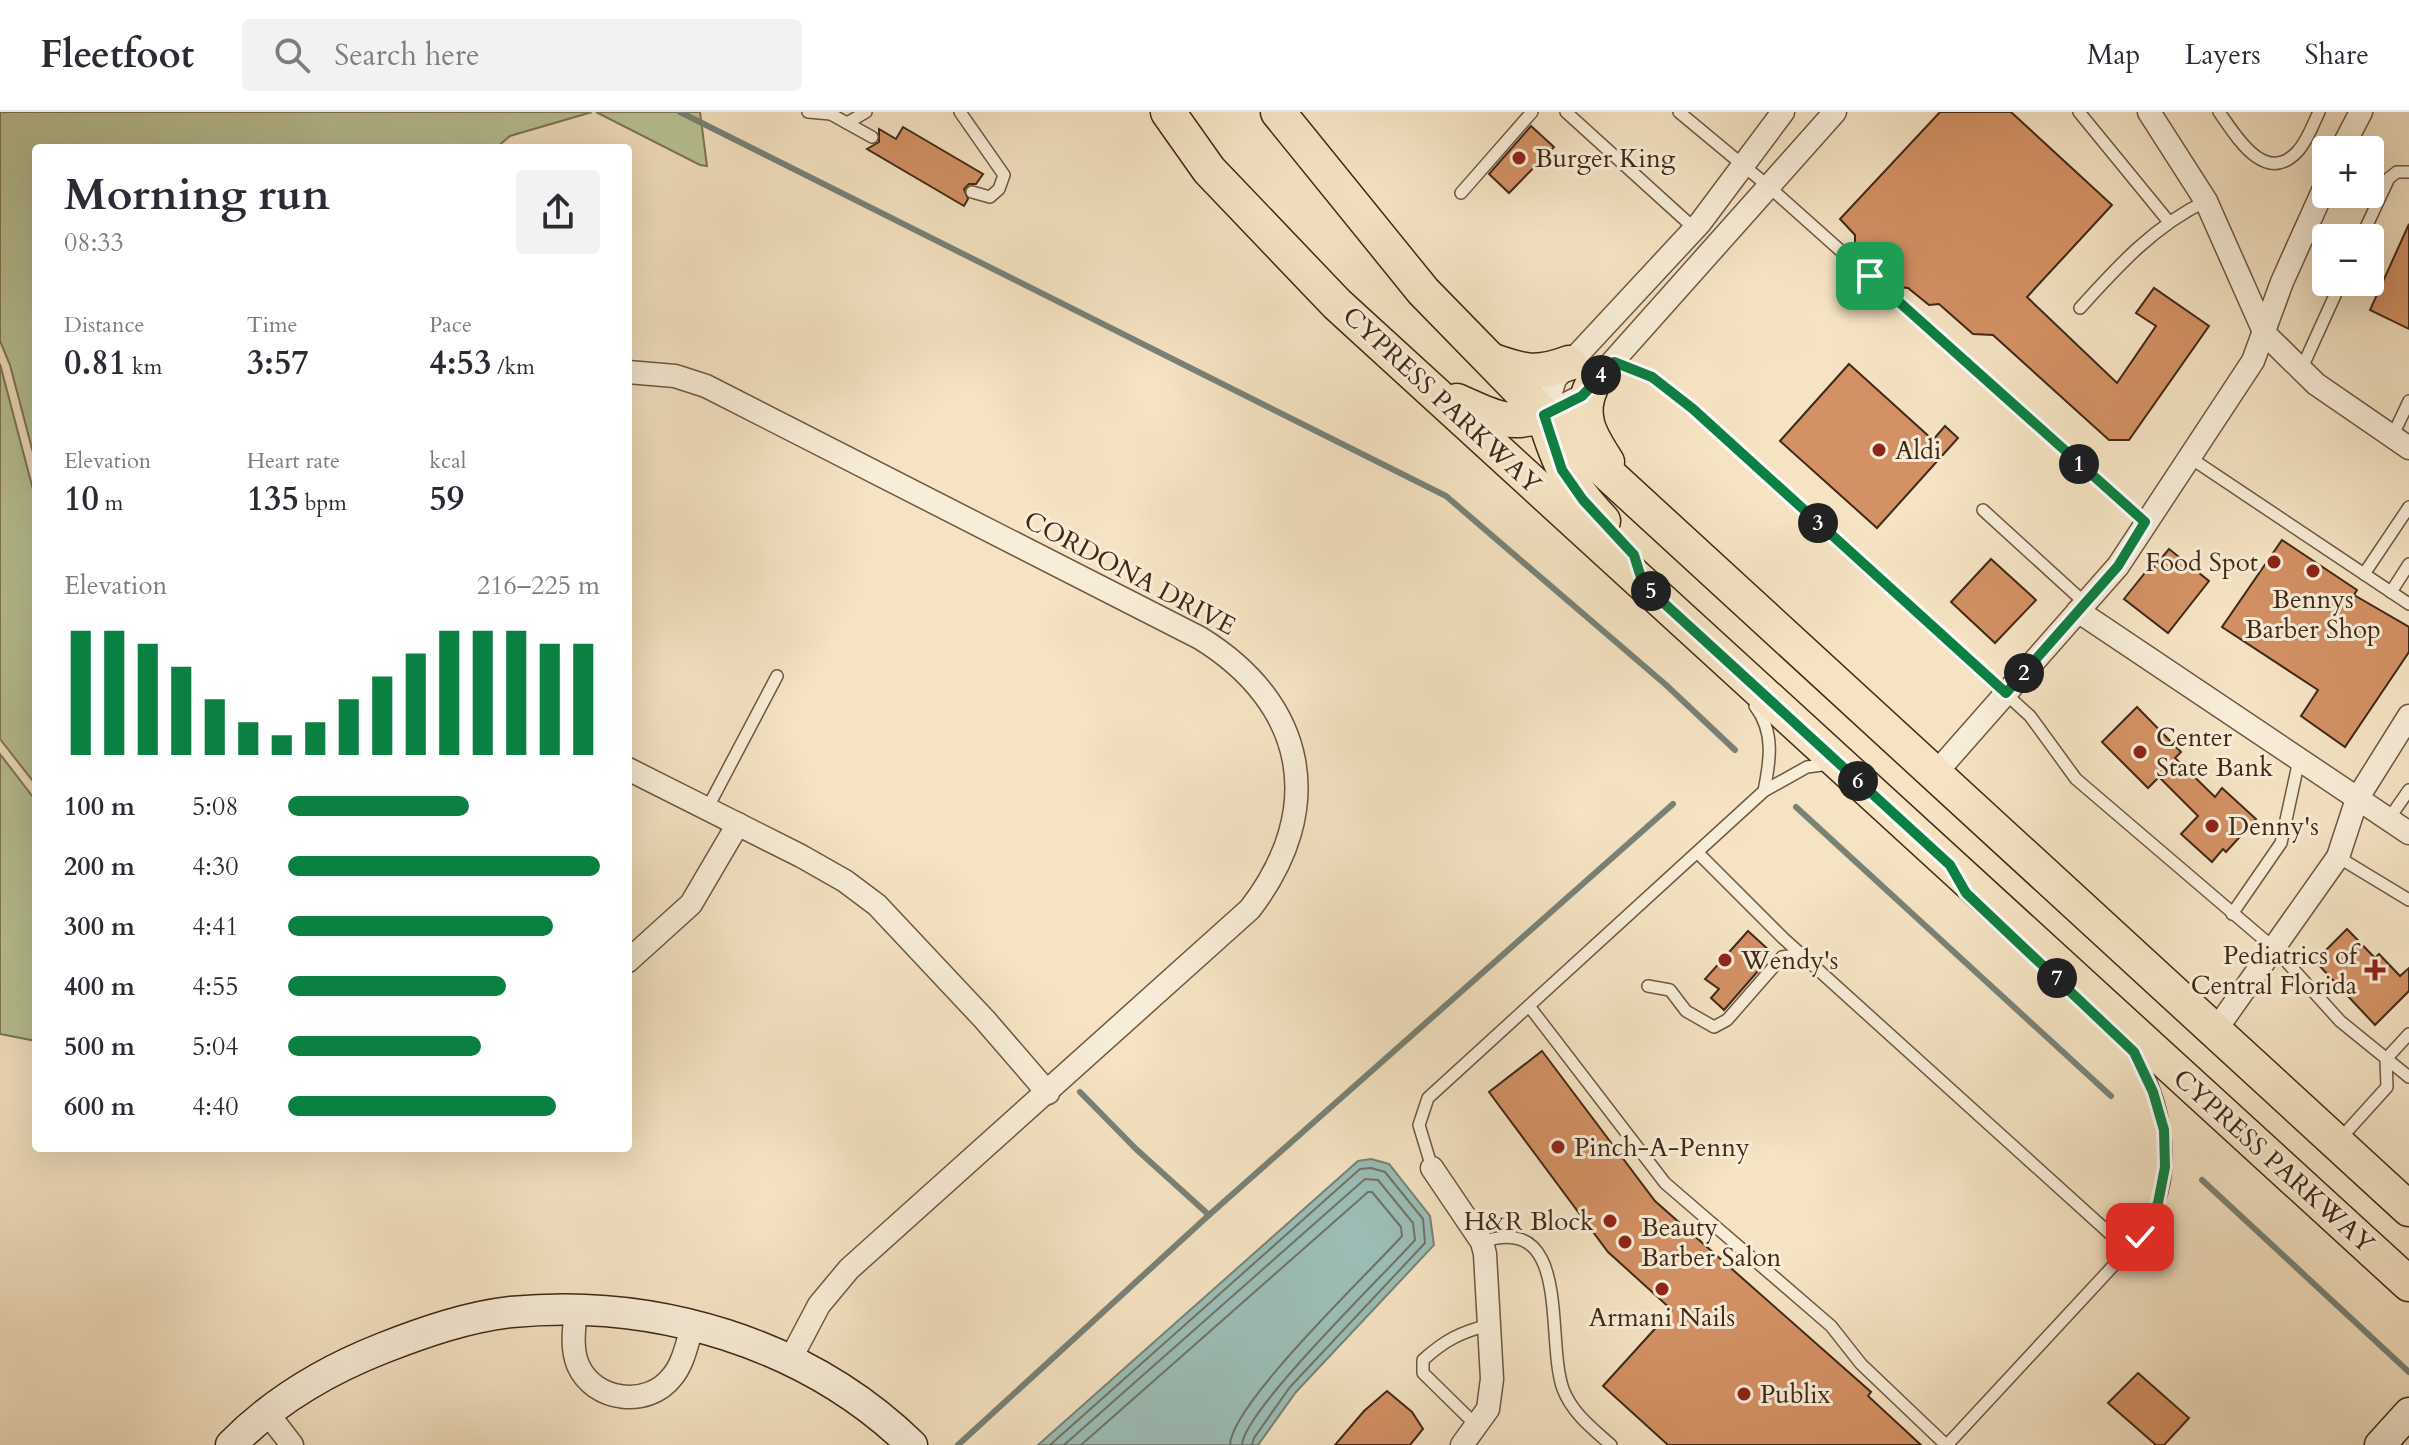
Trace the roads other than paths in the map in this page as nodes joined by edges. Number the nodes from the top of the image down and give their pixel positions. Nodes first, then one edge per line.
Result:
1 (808, 112) edge
2 (866, 112) edge
3 (960, 112) edge
4 (1168, 112) edge
5 (1278, 112) edge
6 (1532, 112) edge
7 (1566, 112) edge
8 (1679, 112) edge
9 (1783, 112) edge
10 (1835, 112) edge
11 (2079, 112) edge
12 (2149, 112) edge
13 (2219, 112) edge
14 (2319, 112) edge
15 (2361, 112) edge
16 (829, 113) edge
17 (847, 123) junction
18 (2348, 136) edge
19 (872, 137) dead end
20 (1745, 167) junction
21 (2409, 172) edge
22 (1768, 186) junction
23 (972, 192) dead end
24 (1461, 193) dead end
25 (2206, 201) junction
26 (2315, 208) edge
27 (2169, 222) junction
28 (2368, 224) edge
29 (1695, 229) junction
30 (2335, 296) edge
31 (2080, 308) dead end
32 (2265, 334) junction
33 (1490, 360) junction
34 (1591, 370) junction
35 (2301, 370) junction
36 (632, 372) edge
37 (1431, 389) junction
38 (2409, 401) edge
39 (1544, 415) junction
40 (2401, 442) edge
41 (2189, 457) junction
42 (1622, 486) junction
43 (2409, 507) edge
44 (1983, 510) dead end
45 (2145, 522) junction
46 (1594, 539) junction
47 (2409, 564) edge
48 (2364, 574) junction
49 (1643, 584) junction
50 (2391, 592) junction
51 (2409, 604) edge
52 (2081, 607) junction
53 (777, 676) dead end
54 (2006, 693) junction
55 (2409, 716) edge
56 (2299, 760) junction
57 (1845, 769) junction
58 (632, 771) edge
59 (1934, 775) junction
60 (2409, 790) edge
61 (1764, 791) junction
62 (2357, 799) junction
63 (707, 809) junction
64 (2388, 820) junction
65 (738, 824) junction
66 (2409, 833) edge
67 (1698, 853) junction
68 (2338, 857) junction
69 (1950, 865) junction
70 (2409, 900) edge
71 (2232, 914) junction
72 (2275, 949) junction
73 (1801, 954) junction
74 (632, 957) edge
75 (1648, 986) dead end
76 (1529, 1006) junction
77 (2215, 1031) junction
78 (2409, 1034) edge
79 (2386, 1059) junction
80 (2409, 1077) edge
81 (1048, 1093) junction
82 (2336, 1143) junction
83 (1432, 1168) joint
84 (2409, 1209) edge
85 (1482, 1242) junction
86 (2128, 1250) junction
87 (2409, 1284) edge
88 (576, 1310) junction
89 (693, 1325) junction
90 (1489, 1325) junction
91 (790, 1360) junction
92 (2409, 1413) edge
93 (268, 1414) junction
94 (1477, 1427) junction
95 (231, 1445) edge
96 (292, 1445) edge
97 (912, 1445) edge
98 (1462, 1445) edge
99 (1611, 1445) edge
100 (1946, 1445) edge
101 (2380, 1445) edge

1 - 16 lane
2 - 17 lane
3 - 23 lane
4 - 37 main road, CYPRESS PARKWAY
5 - 33 main road, CYPRESS PARKWAY
6 - 24 lane
7 - 29 lane
8 - 20 lane
9 - 20 street
10 - 22 street
11 - 27 lane
12 - 25 street
13 - 14 lane
15 - 18 street
16 - 17 lane
17 - 19 lane
20 - 22 lane
20 - 29 street
21 - 28 lane
22 - 34 street
22 - 45 lane
25 - 27 lane
25 - 32 street
26 - 32 street
27 - 31 lane
29 - 34 street
30 - 35 lane
32 - 35 street
32 - 41 street
33 - 34 main road
33 - 39 main road, CYPRESS PARKWAY
34 - 39 street
34 - 39 street
34 - 42 main road
34 - 54 lane
35 - 40 street
36 - 81 street, CORDONA DRIVE
37 - 39 main road
37 - 46 main road, CYPRESS PARKWAY
38 - 40 lane
39 - 42 main road, CYPRESS PARKWAY
39 - 49 main road
41 - 45 street
41 - 48 lane
42 - 59 main road, CYPRESS PARKWAY
43 - 48 lane
44 - 52 lane
45 - 52 street
46 - 49 main road, CYPRESS PARKWAY
46 - 61 lane
47 - 50 lane
48 - 50 lane
49 - 57 main road, CYPRESS PARKWAY
50 - 51 lane
52 - 54 street
52 - 56 street
53 - 63 lane
54 - 59 street
54 - 71 lane
55 - 62 street
56 - 62 street
56 - 71 lane
57 - 61 lane
57 - 69 main road, CYPRESS PARKWAY
58 - 63 street
59 - 77 main road, CYPRESS PARKWAY
60 - 64 lane
61 - 67 lane
62 - 64 street
62 - 68 street
63 - 65 street
64 - 66 street
65 - 74 street
65 - 81 street
67 - 73 lane
67 - 76 lane
68 - 70 lane
68 - 72 street
69 - 86 lane
69 - 87 main road, CYPRESS PARKWAY
71 - 72 lane
72 - 77 street
72 - 79 lane
73 - 75 lane
73 - 86 lane
76 - 83 lane
76 - 100 lane
77 - 82 main road, CYPRESS PARKWAY
78 - 79 lane
79 - 80 lane
79 - 82 lane
81 - 91 street, CORDONA DRIVE
82 - 84 main road, CYPRESS PARKWAY
83 - 85 street
85 - 90 street
85 - 99 lane
86 - 100 lane
88 - 89 street
88 - 89 street
88 - 93 street
89 - 91 street
90 - 94 street
90 - 94 lane
91 - 97 street
92 - 101 street
93 - 95 street
93 - 96 street
94 - 98 street

